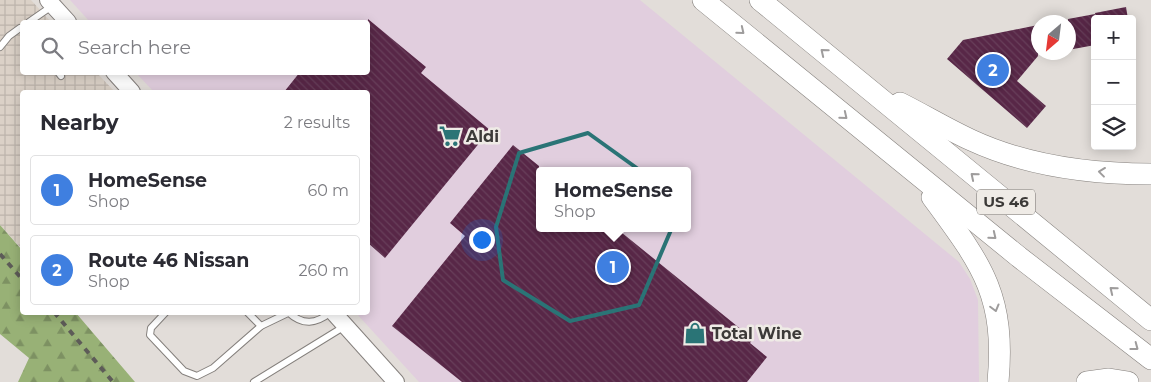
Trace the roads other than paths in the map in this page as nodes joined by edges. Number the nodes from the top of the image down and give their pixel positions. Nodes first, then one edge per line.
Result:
1 (703, 0) edge
2 (760, 0) edge
3 (51, 3) edge
4 (31, 20) edge
5 (66, 20) edge
6 (20, 30) edge
7 (0, 47) edge
8 (117, 75) edge
9 (862, 83) junction
10 (130, 90) edge
11 (914, 172) junction
12 (1151, 174) edge
13 (163, 315) edge
14 (250, 315) edge
15 (284, 315) edge
16 (292, 315) edge
17 (328, 315) edge
18 (335, 315) edge
19 (1151, 320) edge
20 (260, 326) junction
21 (345, 326) junction
22 (1151, 359) edge
23 (254, 382) edge
24 (396, 382) edge
25 (998, 382) edge
26 (1087, 382) edge
27 (1128, 382) edge

1 -> 11 highway, US 46
9 -> 2 highway, US 46
3 - 4 lane
3 - 5 street
6 - 7 lane
8 - 10 street
12 -> 9 highway
19 -> 9 highway, US 46
11 -> 22 highway, US 46
11 -> 25 highway
13 - 20 lane
14 - 20 lane
15 - 20 lane
16 - 17 lane
18 - 21 street
21 - 23 lane
21 - 24 street
26 - 27 highway

